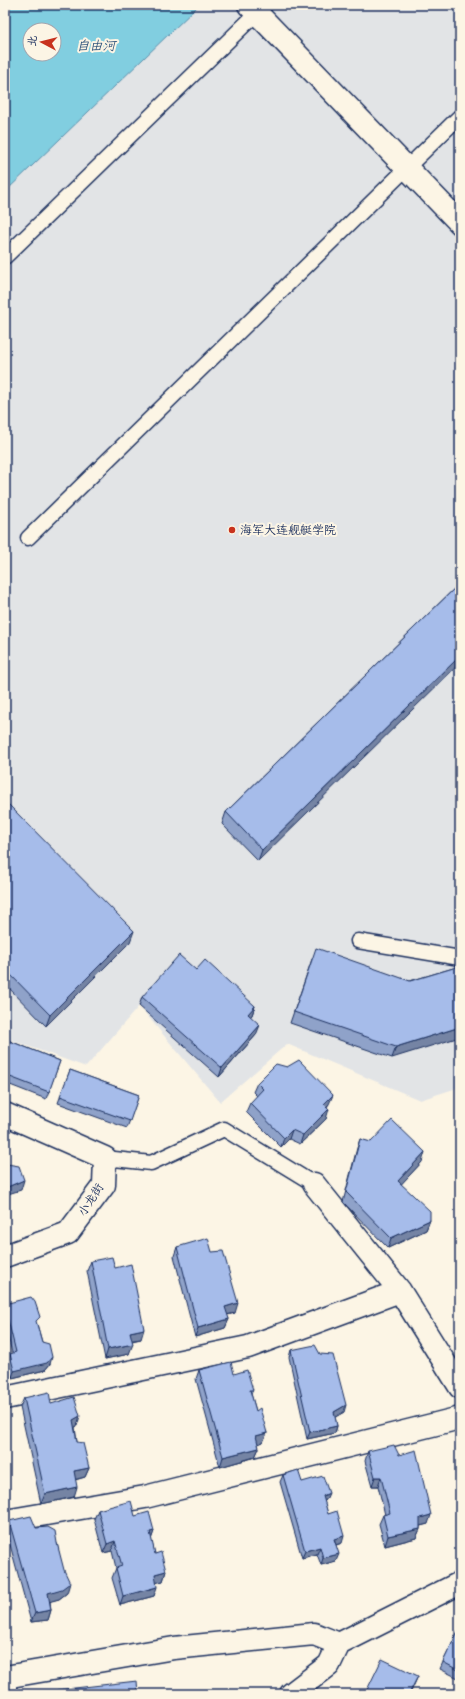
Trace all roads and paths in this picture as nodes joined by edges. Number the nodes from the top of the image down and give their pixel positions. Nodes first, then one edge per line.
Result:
1 (257, 8) edge
2 (460, 116) edge
3 (406, 168) junction
4 (460, 223) edge
5 (5, 257) edge
6 (28, 538) dead end
7 (358, 941) dead end
8 (460, 958) edge
9 (5, 1114) edge
10 (105, 1158) junction
11 (314, 1184) joint
12 (5, 1256) edge
13 (400, 1291) junction
14 (460, 1387) edge
15 (5, 1398) edge
16 (460, 1418) edge
17 (5, 1521) edge
18 (460, 1583) edge
19 (339, 1644) junction
20 (5, 1694) edge
21 (291, 1694) edge

1 - 3 street
1 - 5 lane
2 - 3 lane
3 - 4 street
3 - 6 lane
7 - 8 lane
9 - 10 street
10 - 11 lane
10 - 12 street, 小龙街
11 - 13 street
13 - 14 street
13 - 15 street
16 - 17 street
18 - 19 street
19 - 20 street
19 - 21 street

